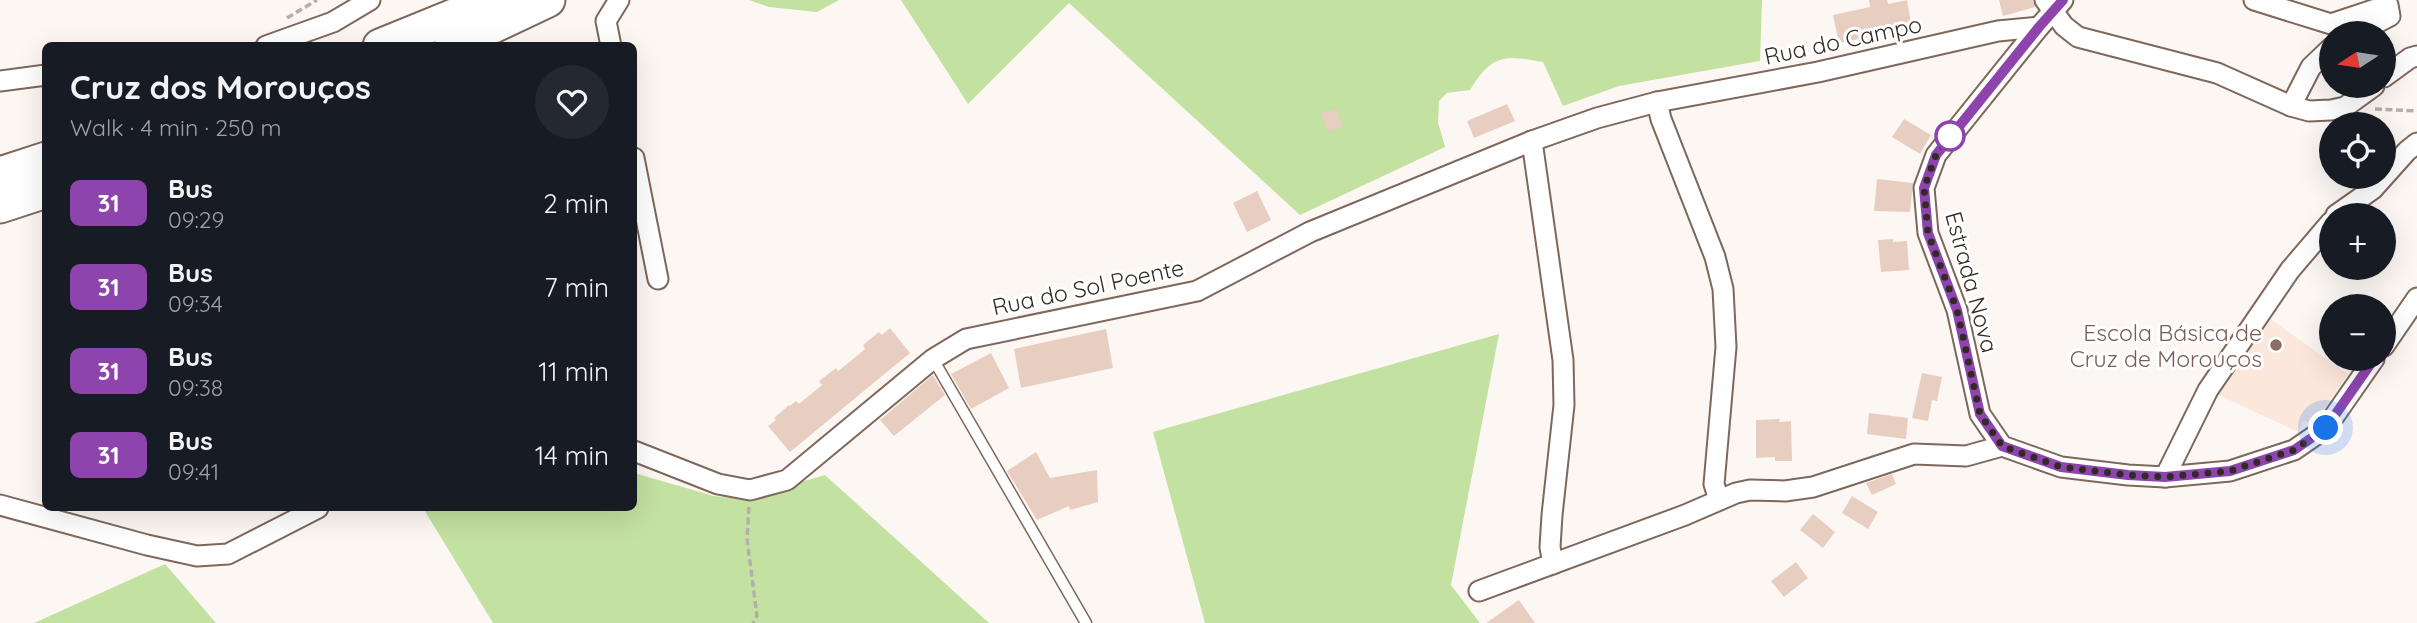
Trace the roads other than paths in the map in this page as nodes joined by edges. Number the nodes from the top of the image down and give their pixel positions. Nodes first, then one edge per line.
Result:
1 (370, 0) edge
2 (493, 0) edge
3 (548, 0) edge
4 (619, 0) edge
5 (2254, 0) edge
6 (2050, 10) edge
7 (2321, 21) edge
8 (2340, 21) edge
9 (2380, 21) edge
10 (277, 42) edge
11 (390, 42) edge
12 (459, 42) edge
13 (610, 42) edge
14 (2417, 56) edge
15 (2319, 59) edge
16 (2396, 69) edge
17 (42, 75) edge
18 (0, 80) edge
19 (2357, 98) edge
20 (1657, 102) junction
21 (2291, 106) junction
22 (1532, 141) junction
23 (2417, 143) edge
24 (42, 160) edge
25 (0, 173) edge
26 (637, 173) edge
27 (42, 192) edge
28 (2353, 203) edge
29 (0, 206) edge
30 (2319, 236) edge
31 (658, 279) dead end
32 (2417, 298) edge
33 (2396, 329) edge
34 (933, 359) junction
35 (2366, 371) edge
36 (2002, 446) junction
37 (637, 452) edge
38 (2165, 477) junction
39 (1719, 500) junction
40 (0, 505) edge
41 (312, 511) edge
42 (1553, 564) junction
43 (1479, 591) dead end
44 (1086, 623) edge

1 - 10 street
2 - 11 highway
3 - 12 highway
4 - 13 street
5 - 7 street
6 - 20 street, Rua do Campo
6 - 21 street
6 - 36 street, Estrada Nova
8 - 9 street
14 - 16 street
15 - 21 street
17 - 18 street
19 - 21 street
20 - 22 street, Rua do Sol Poente
20 - 39 street
22 - 34 street, Rua do Sol Poente
22 - 42 street
23 - 28 street
24 - 25 highway
26 - 31 street
27 - 29 highway
30 - 38 street
32 - 33 street
34 - 37 street, Rua do Sol Poente
34 - 44 lane
35 - 38 street
36 - 38 street
36 - 39 street
39 - 42 street
40 - 41 street
42 - 43 street

